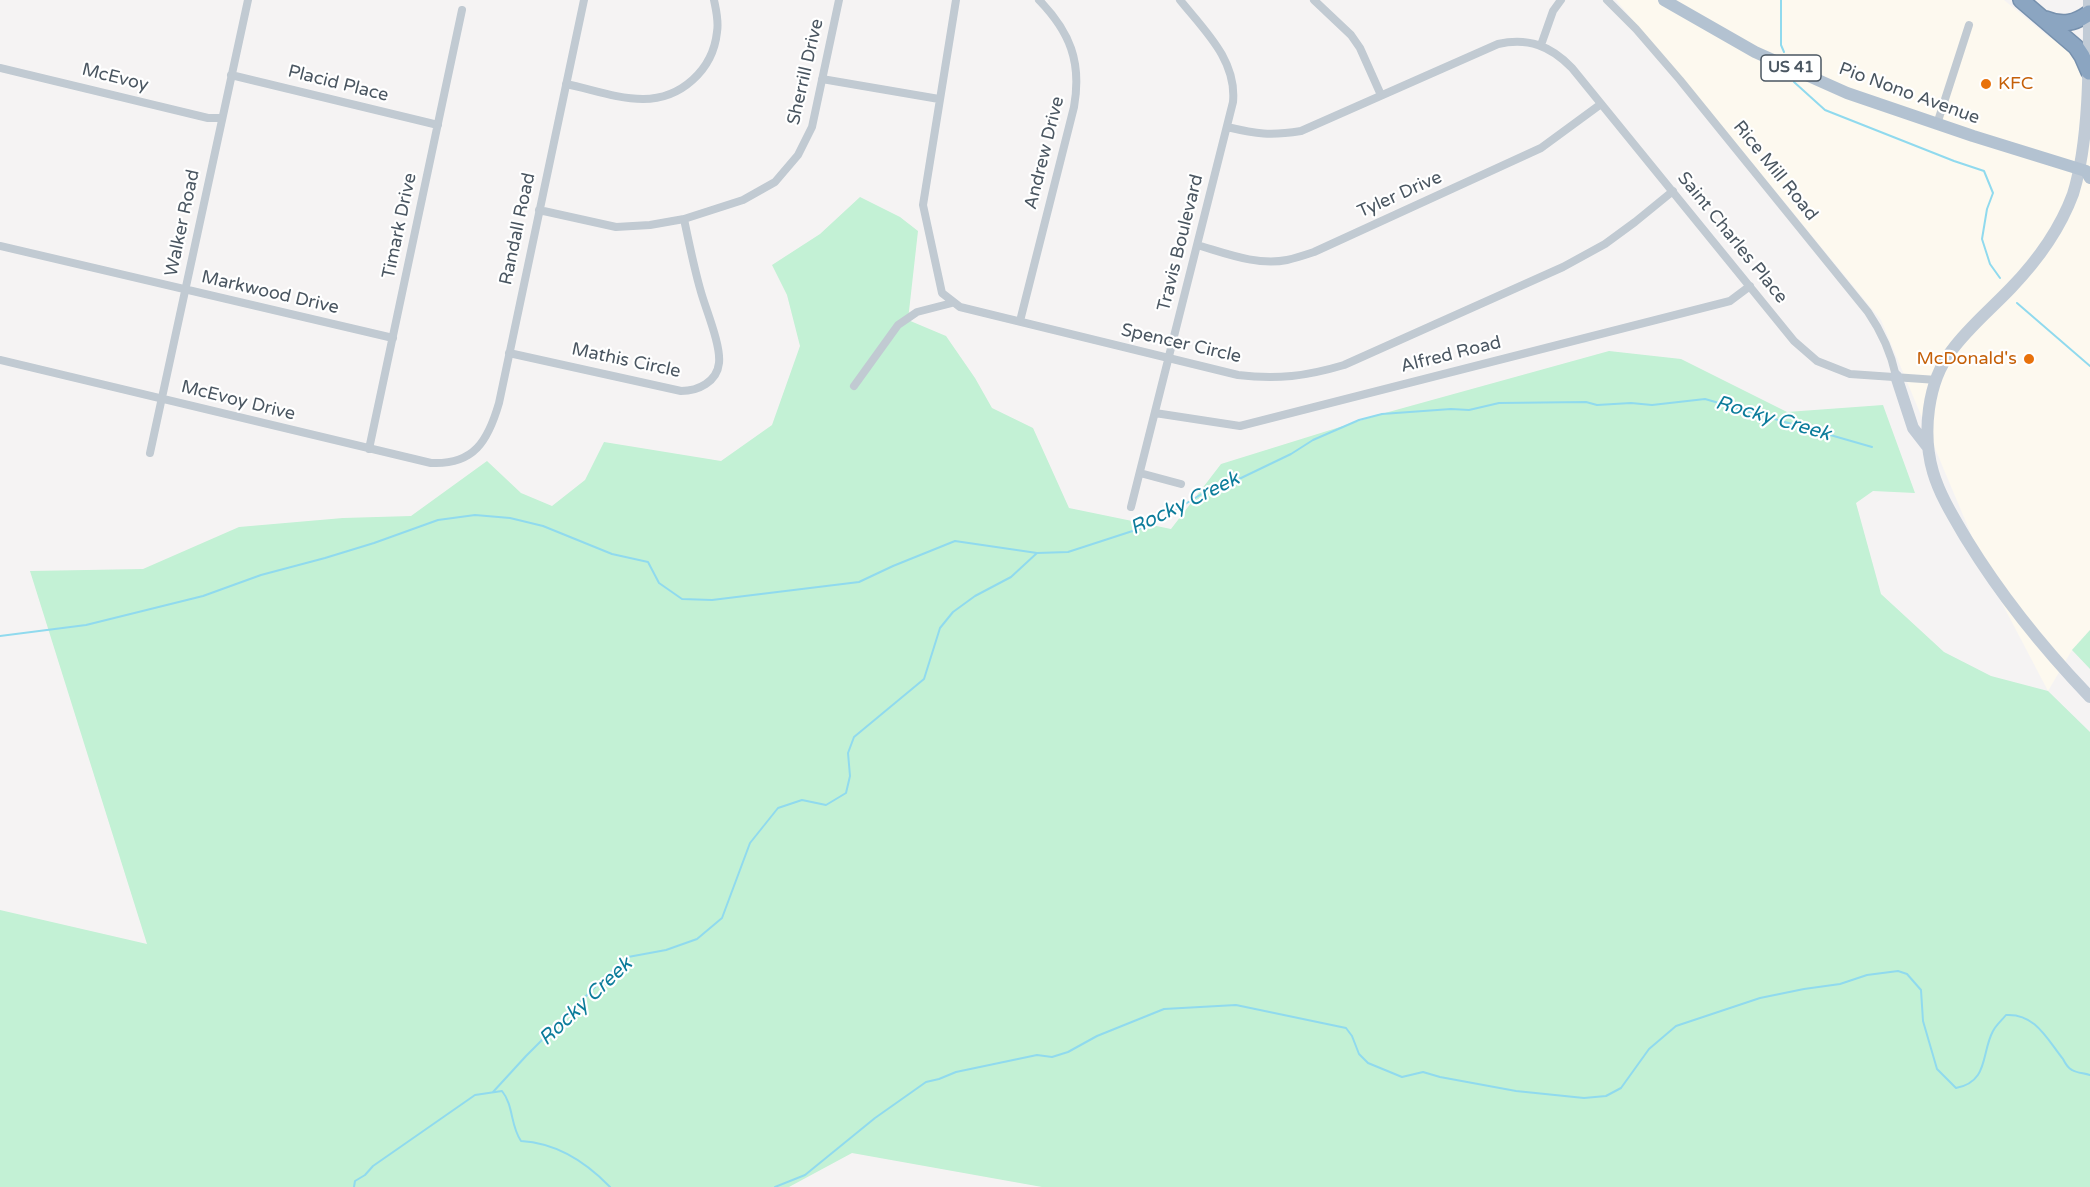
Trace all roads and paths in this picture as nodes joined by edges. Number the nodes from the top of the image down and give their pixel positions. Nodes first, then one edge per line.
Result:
1 (248, 0) edge
2 (584, 0) edge
3 (714, 0) edge
4 (838, 0) edge
5 (956, 0) edge
6 (1039, 0) edge
7 (1180, 0) edge
8 (1314, 0) edge
9 (1561, 0) edge
10 (1607, 0) edge
11 (1664, 0) edge
12 (2021, 0) edge
13 (2089, 7) edge
14 (462, 10) dead end
15 (2044, 18) junction
16 (1969, 25) dead end
17 (1541, 45) junction
18 (0, 68) edge
19 (2089, 72) edge
20 (231, 75) junction
21 (822, 79) junction
22 (566, 84) junction
23 (1381, 95) junction
24 (939, 99) junction
25 (1601, 104) junction
26 (222, 118) junction
27 (1937, 124) junction
28 (438, 125) junction
29 (1227, 127) junction
30 (2086, 172) edge
31 (1673, 191) junction
32 (539, 210) junction
33 (684, 219) junction
34 (1197, 245) junction
35 (0, 246) edge
36 (1750, 286) junction
37 (185, 289) junction
38 (952, 303) junction
39 (1020, 321) junction
40 (393, 338) junction
41 (509, 353) junction
42 (1169, 359) junction
43 (0, 360) edge
44 (1896, 376) junction
45 (1937, 380) junction
46 (854, 386) dead end
47 (163, 399) junction
48 (1155, 413) junction
49 (1927, 446) junction
50 (369, 449) junction
51 (150, 453) dead end
52 (467, 455) joint
53 (1140, 473) junction
54 (1181, 484) dead end
55 (1131, 507) dead end
56 (2090, 697) edge

1 - 20 street, Walker Road
2 - 22 street, Randall Road
3 - 22 street
4 - 21 street, Sherrill Drive
5 - 24 street
6 - 39 street, Andrew Drive
7 - 29 street, Travis Boulevard
8 - 23 street
9 - 17 street
10 - 44 street, Rice Mill Road
11 - 27 main road, Pio Nono Avenue / US 41
12 - 15 highway
13 - 15 highway
13 - 19 street
14 - 28 street, Timark Drive
15 - 19 highway
16 - 27 street
17 - 23 street, Saint Charles Place
17 - 25 street, Saint Charles Place
18 - 26 street, McEvoy
19 - 30 street
20 - 26 street, Walker Road
20 - 28 street, Placid Place
21 - 24 street
21 - 33 street, Sherrill Drive
22 - 32 street, Randall Road
23 - 29 street, Saint Charles Place
24 - 38 street
25 - 31 street, Saint Charles Place
25 - 34 street, Tyler Drive
26 - 37 street, Walker Road
27 - 30 main road, Pio Nono Avenue / US 41
28 - 40 street, Timark Drive
29 - 34 street, Travis Boulevard
30 - 45 street
31 - 36 street, Saint Charles Place
31 - 42 street, Spencer Circle
32 - 33 street, Sherrill Drive
32 - 41 street, Randall Road
33 - 41 street, Mathis Circle
34 - 42 street, Travis Boulevard
35 - 37 street, Markwood Drive
36 - 44 street, Saint Charles Place
36 - 48 street, Alfred Road
37 - 40 street, Markwood Drive
37 - 47 street, Walker Road
38 - 39 street, Spencer Circle
38 - 46 street
39 - 42 street, Spencer Circle
40 - 50 street, Timark Drive
41 - 52 street, Randall Road
42 - 48 street, Travis Boulevard
43 - 47 street, McEvoy Drive
44 - 45 street, Saint Charles Place
44 - 49 street
45 - 49 street
47 - 50 street, McEvoy Drive
47 - 51 street, Walker Road
48 - 53 street, Travis Boulevard
49 - 56 street
50 - 52 street, McEvoy Drive
53 - 54 street
53 - 55 street, Travis Boulevard

